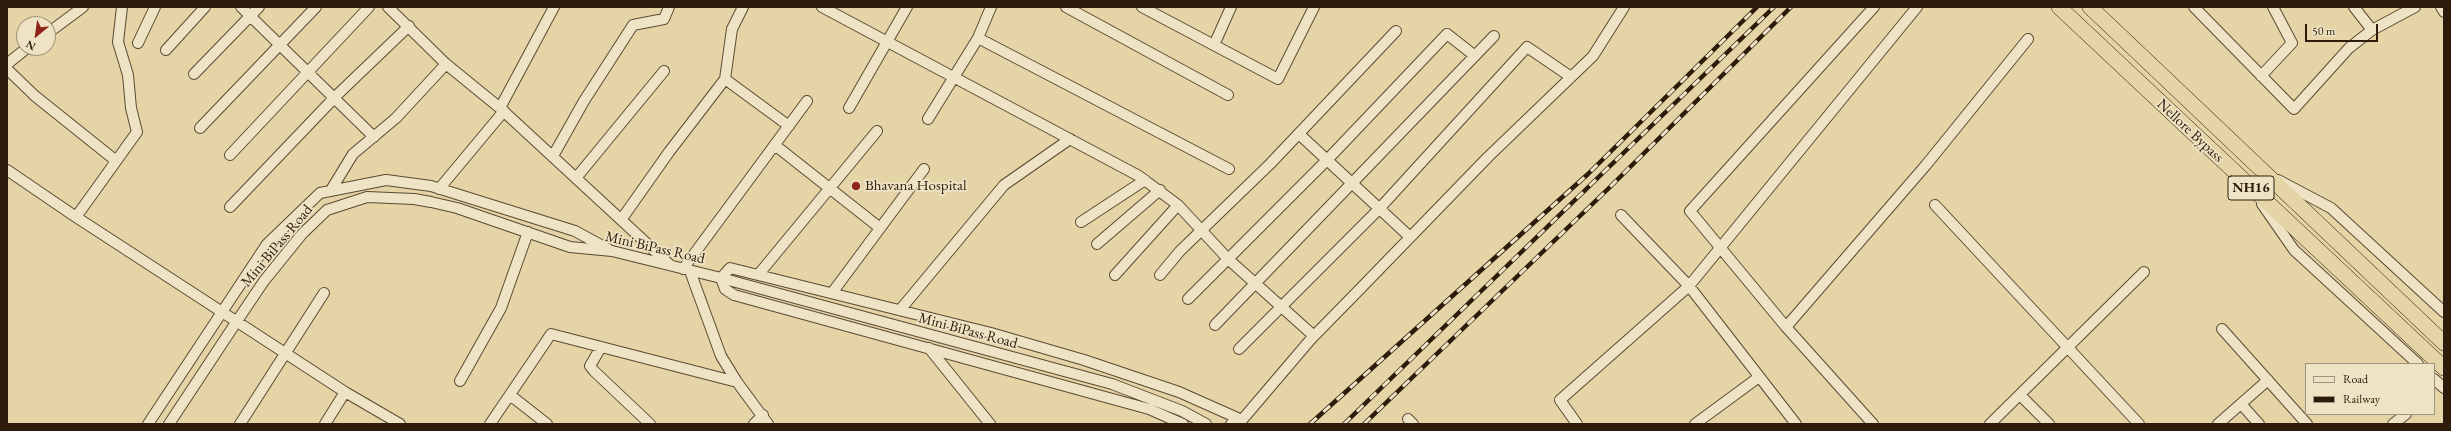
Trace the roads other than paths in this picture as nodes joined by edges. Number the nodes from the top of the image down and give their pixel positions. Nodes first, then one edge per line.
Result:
1 (83, 7) edge
2 (122, 7) edge
3 (155, 7) edge
4 (205, 7) edge
5 (241, 7) edge
6 (259, 7) edge
7 (316, 7) edge
8 (369, 7) edge
9 (388, 7) edge
10 (554, 7) edge
11 (669, 7) edge
12 (743, 7) edge
13 (822, 7) edge
14 (906, 7) edge
15 (991, 7) edge
16 (1066, 7) edge
17 (1142, 7) edge
18 (1231, 7) edge
19 (1314, 7) edge
20 (1624, 7) edge
21 (1874, 7) edge
22 (1917, 7) edge
23 (2059, 7) edge
24 (2090, 7) edge
25 (2194, 7) edge
26 (2273, 7) edge
27 (2354, 7) edge
28 (2415, 7) edge
29 (2441, 7) edge
30 (2444, 12) edge
31 (250, 16) junction
32 (409, 26) junction
33 (56, 27) edge
34 (2372, 30) junction
35 (1396, 31) dead end
36 (1494, 36) dead end
37 (978, 38) junction
38 (2028, 39) dead end
39 (888, 42) junction
40 (138, 43) dead end
41 (1214, 45) junction
42 (280, 46) junction
43 (166, 50) dead end
44 (17, 56) edge
45 (1475, 56) junction
46 (7, 64) edge
47 (446, 64) junction
48 (7, 69) edge
49 (308, 70) junction
50 (664, 71) dead end
51 (194, 74) dead end
52 (2261, 76) junction
53 (954, 77) junction
54 (1571, 77) junction
55 (725, 79) junction
56 (1228, 95) dead end
57 (335, 97) junction
58 (807, 101) dead end
59 (849, 108) dead end
60 (502, 109) junction
61 (928, 119) dead end
62 (788, 126) junction
63 (200, 128) dead end
64 (876, 131) dead end
65 (1299, 134) junction
66 (374, 137) junction
67 (1070, 139) junction
68 (776, 146) junction
69 (230, 155) dead end
70 (553, 156) junction
71 (115, 160) junction
72 (1327, 160) junction
73 (924, 169) dead end
74 (1229, 169) dead end
75 (7, 170) edge
76 (2262, 172) junction
77 (576, 178) junction
78 (1145, 180) junction
79 (1352, 183) junction
80 (829, 188) junction
81 (439, 189) junction
82 (331, 190) junction
83 (1160, 190) junction
84 (2254, 191) junction
85 (1178, 205) junction
86 (1935, 205) dead end
87 (230, 207) dead end
88 (1380, 209) junction
89 (1621, 215) dead end
90 (76, 217) junction
91 (621, 220) junction
92 (1081, 222) dead end
93 (880, 228) junction
94 (1202, 230) junction
95 (528, 232) junction
96 (1410, 237) junction
97 (1097, 244) dead end
98 (1722, 247) junction
99 (612, 251) junction
100 (1228, 259) junction
101 (671, 266) junction
102 (687, 270) junction
103 (2144, 272) dead end
104 (758, 275) junction
105 (1115, 275) dead end
106 (1160, 275) dead end
107 (721, 278) junction
108 (1256, 283) junction
109 (1690, 286) junction
110 (324, 293) dead end
111 (832, 293) junction
112 (1188, 299) dead end
113 (1282, 306) junction
114 (900, 310) junction
115 (221, 311) junction
116 (2444, 312) edge
117 (237, 321) junction
118 (1215, 325) dead end
119 (1786, 327) junction
120 (2222, 329) dead end
121 (1314, 336) junction
122 (2444, 343) edge
123 (2069, 346) junction
124 (601, 347) junction
125 (929, 348) junction
126 (1239, 348) dead end
127 (288, 353) junction
128 (2417, 363) edge
129 (2444, 368) edge
130 (1759, 376) junction
131 (2268, 380) junction
132 (2435, 380) edge
133 (460, 381) dead end
134 (737, 382) junction
135 (2444, 388) edge
136 (345, 392) junction
137 (510, 395) junction
138 (2020, 395) junction
139 (2241, 404) junction
140 (762, 415) junction
141 (2405, 415) edge
142 (1242, 420) junction
143 (148, 424) edge
144 (169, 424) edge
145 (240, 424) edge
146 (325, 424) edge
147 (398, 424) edge
148 (490, 424) edge
149 (547, 424) edge
150 (650, 424) edge
151 (754, 424) edge
152 (768, 424) edge
153 (990, 424) edge
154 (1183, 424) edge
155 (1206, 424) edge
156 (1231, 424) edge
157 (1577, 424) edge
158 (1695, 424) edge
159 (1796, 424) edge
160 (1873, 424) edge
161 (1990, 424) edge
162 (2049, 424) edge
163 (2139, 424) edge
164 (2218, 424) edge
165 (2259, 424) edge
166 (2307, 424) edge
167 (2393, 424) edge

1 - 33 street
2 - 71 street
3 - 40 street
4 - 43 street
5 - 31 street
6 - 31 street
7 - 42 street
8 - 49 street
9 - 32 street
10 - 60 street
11 - 70 street
12 - 55 street
13 - 39 street
14 - 39 street
15 - 37 street
16 - 56 street
17 - 41 street
18 - 41 street
19 - 41 street
20 - 54 street
21 - 98 street
22 - 98 street
23 - 84 highway, Nellore Bypass / NH16
24 - 76 highway, Nellore Bypass / NH16
25 - 52 street
26 - 52 street
27 - 34 street
28 - 34 street
29 - 30 street
31 - 42 street
31 - 51 street
32 - 47 street
32 - 57 street
34 - 52 street
35 - 65 street
36 - 45 street
37 - 53 street
37 - 74 street
38 - 119 street
39 - 53 street
39 - 59 street
42 - 49 street
42 - 63 street
44 - 46 street
45 - 72 street
45 - 79 street
47 - 60 street
47 - 66 street
48 - 71 street
49 - 57 street
49 - 69 street
50 - 77 street
53 - 61 street
53 - 67 street
54 - 88 street
54 - 96 street
55 - 62 street
55 - 91 street
57 - 66 street
57 - 87 street
58 - 62 street
60 - 70 street
60 - 81 street
62 - 68 street
64 - 80 street
65 - 72 street
65 - 94 street
66 - 82 street
67 - 78 street
67 - 114 street
68 - 80 street
68 - 102 street
70 - 77 street
71 - 90 street
72 - 79 street
72 - 100 street
73 - 93 street
75 - 90 street
76 - 116 street
76 - 122 highway, Nellore Bypass / NH16
77 - 91 street
78 - 83 street
78 - 92 street
79 - 88 street
79 - 108 street
80 - 93 street
80 - 104 street
81 - 82 street
81 - 99 street
82 - 115 street
83 - 85 street
83 - 97 street
84 - 128 street
84 - 129 highway, Nellore Bypass / NH16
85 - 94 street
85 - 105 street
86 - 123 street
88 - 96 street
88 - 113 street
89 - 109 street
90 - 115 street
91 - 101 street
93 - 111 street
94 - 100 street
94 - 106 street
95 - 99 street, Mini BiPass Road
95 - 117 street, Mini BiPass Road
95 - 133 street
96 - 121 street
98 - 109 street
98 - 119 street
99 - 101 street, Mini BiPass Road
100 - 108 street
100 - 112 street
101 - 102 street, Mini BiPass Road
102 - 107 street, Mini BiPass Road
102 - 134 street
103 - 123 street
104 - 107 street
104 - 111 street
107 - 125 street
107 - 155 street, Mini BiPass Road
108 - 113 street
108 - 118 street
109 - 130 street
109 - 157 street
110 - 127 street
111 - 114 street
113 - 121 street
113 - 126 street
114 - 142 street
115 - 117 street
115 - 143 street
117 - 127 street
117 - 144 street, Mini BiPass Road
119 - 160 street
120 - 131 street
121 - 142 street
123 - 138 street
123 - 163 street
124 - 134 street
124 - 137 street
124 - 150 street
125 - 153 street
125 - 154 street
127 - 136 street
127 - 145 street
130 - 158 street
130 - 159 street
131 - 139 street
131 - 166 street
132 - 135 street
134 - 140 street
136 - 146 street
136 - 147 street
137 - 148 street
137 - 149 street
138 - 161 street
138 - 162 street
139 - 164 street
139 - 165 street
140 - 151 street
140 - 152 street
141 - 167 street
142 - 156 street

